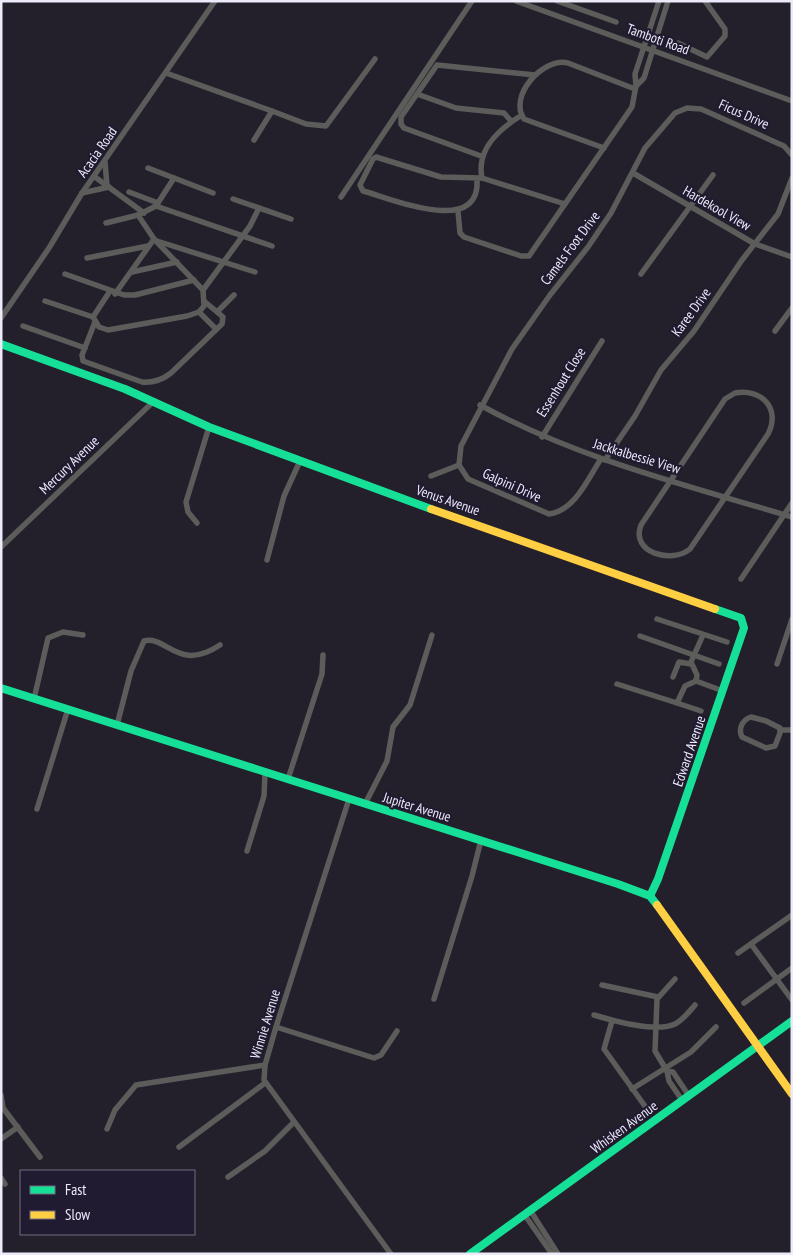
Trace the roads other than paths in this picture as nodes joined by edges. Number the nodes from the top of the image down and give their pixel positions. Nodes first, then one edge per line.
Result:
1 (214, 1) edge
2 (472, 1) edge
3 (516, 1) edge
4 (557, 1) edge
5 (659, 1) edge
6 (668, 1) edge
7 (705, 1) edge
8 (576, 4) edge
9 (616, 22) dead end
10 (678, 43) dead end
11 (643, 46) junction
12 (652, 49) junction
13 (374, 60) dead end
14 (166, 73) junction
15 (535, 75) junction
16 (635, 88) junction
17 (417, 94) junction
18 (792, 101) edge
19 (682, 110) joint
20 (272, 112) junction
21 (522, 115) junction
22 (511, 122) junction
23 (254, 140) dead end
24 (604, 148) junction
25 (792, 155) edge
26 (481, 156) junction
27 (105, 162) junction
28 (148, 168) dead end
29 (633, 173) junction
30 (713, 175) dead end
31 (95, 177) junction
32 (174, 178) junction
33 (792, 178) edge
34 (479, 179) junction
35 (108, 187) junction
36 (128, 192) dead end
37 (82, 193) junction
38 (213, 193) dead end
39 (341, 197) dead end
40 (232, 199) dead end
41 (565, 204) junction
42 (157, 205) junction
43 (690, 206) junction
44 (259, 208) junction
45 (458, 211) junction
46 (141, 214) junction
47 (291, 219) dead end
48 (106, 223) dead end
49 (240, 236) junction
50 (155, 240) junction
51 (756, 244) junction
52 (148, 246) junction
53 (272, 246) dead end
54 (792, 257) edge
55 (87, 258) dead end
56 (177, 262) junction
57 (224, 262) junction
58 (132, 272) junction
59 (255, 272) dead end
60 (65, 274) dead end
61 (642, 274) dead end
62 (194, 280) junction
63 (203, 290) junction
64 (113, 292) junction
65 (234, 295) dead end
66 (45, 301) dead end
67 (204, 301) junction
68 (792, 308) edge
69 (218, 311) junction
70 (199, 312) junction
71 (1, 318) edge
72 (94, 320) junction
73 (23, 326) dead end
74 (216, 330) junction
75 (775, 331) dead end
76 (602, 341) dead end
77 (1, 344) edge
78 (85, 348) junction
79 (154, 401) junction
80 (480, 405) junction
81 (209, 427) junction
82 (542, 437) junction
83 (603, 459) junction
84 (300, 461) junction
85 (459, 465) junction
86 (431, 476) dead end
87 (672, 480) junction
88 (725, 496) junction
89 (792, 503) edge
90 (783, 515) junction
91 (792, 518) edge
92 (197, 523) dead end
93 (1, 547) edge
94 (267, 560) dead end
95 (741, 579) dead end
96 (737, 615) joint
97 (657, 619) dead end
98 (792, 619) edge
99 (82, 635) dead end
100 (432, 635) dead end
101 (703, 635) junction
102 (640, 636) dead end
103 (727, 642) dead end
104 (220, 645) dead end
105 (323, 655) dead end
106 (694, 656) junction
107 (691, 664) junction
108 (719, 664) dead end
109 (777, 664) dead end
110 (673, 677) dead end
111 (696, 681) junction
112 (617, 684) dead end
113 (1, 688) edge
114 (723, 691) junction
115 (34, 699) junction
116 (677, 703) junction
117 (68, 709) junction
118 (701, 711) dead end
119 (117, 725) junction
120 (780, 730) junction
121 (792, 730) edge
122 (265, 773) junction
123 (288, 779) junction
124 (349, 799) junction
125 (366, 804) junction
126 (37, 809) dead end
127 (481, 840) junction
128 (247, 851) dead end
129 (650, 896) junction
130 (792, 915) edge
131 (751, 944) junction
132 (738, 953) dead end
133 (792, 968) edge
134 (675, 979) dead end
135 (776, 979) junction
136 (602, 985) dead end
137 (658, 997) junction
138 (434, 998) dead end
139 (792, 1000) edge
140 (744, 1002) dead end
141 (695, 1005) dead end
142 (594, 1015) dead end
143 (612, 1020) junction
144 (792, 1021) edge
145 (276, 1027) junction
146 (656, 1027) junction
147 (716, 1027) dead end
148 (397, 1031) dead end
149 (756, 1047) junction
150 (265, 1065) junction
151 (666, 1069) junction
152 (265, 1082) junction
153 (681, 1084) junction
154 (674, 1088) junction
155 (632, 1089) junction
156 (792, 1094) edge
157 (1, 1095) edge
158 (686, 1098) junction
159 (646, 1109) dead end
160 (294, 1122) junction
161 (18, 1127) junction
162 (107, 1129) dead end
163 (1, 1139) edge
164 (179, 1147) dead end
165 (40, 1157) dead end
166 (228, 1177) dead end
167 (527, 1212) junction
168 (391, 1254) edge
169 (470, 1254) edge
170 (552, 1254) edge
171 (558, 1254) edge

1 - 14 street, Acacia Road
2 - 39 street
3 - 11 street, Tamboti Road
4 - 8 street
5 - 11 street
6 - 12 street
7 - 10 street
8 - 9 street
11 - 12 street, Tamboti Road
11 - 16 street
12 - 16 street
12 - 18 street, Tamboti Road
13 - 20 street
14 - 20 street
14 - 27 street, Acacia Road
15 - 16 street
15 - 17 street
15 - 21 street
16 - 24 street
17 - 22 street
17 - 26 street
19 - 25 street, Ficus Drive
19 - 29 street, Camels Foot Drive
20 - 23 street
21 - 22 street
21 - 24 street
22 - 26 street
24 - 41 street
26 - 34 street
27 - 31 street, Acacia Road
27 - 35 street
28 - 32 street
29 - 43 street, Hardekool View
29 - 80 street, Camels Foot Drive
30 - 43 street
31 - 35 street
31 - 37 street, Acacia Road
32 - 38 street
32 - 42 street
33 - 51 street, Karee Drive
34 - 41 street
34 - 45 street
34 - 45 street
35 - 37 street
35 - 46 street
36 - 42 street
37 - 71 street, Acacia Road
40 - 44 street
41 - 45 street
42 - 46 street
42 - 49 street
43 - 51 street, Hardekool View
43 - 61 street
44 - 47 street
44 - 49 street
46 - 48 street
46 - 50 street
49 - 53 street
49 - 57 street
50 - 52 street
50 - 56 street
50 - 57 street
51 - 54 street, Hardekool View
51 - 83 street, Karee Drive
52 - 55 street
52 - 58 street
56 - 58 street
56 - 62 street
57 - 59 street
57 - 63 street
58 - 64 street
60 - 64 street
62 - 63 street
62 - 64 street
63 - 67 street
64 - 72 street
65 - 69 street
66 - 72 street
67 - 69 street
67 - 70 street
68 - 75 street
69 - 74 street
70 - 72 street
70 - 74 street
72 - 78 street
73 - 78 street
74 - 78 street
76 - 82 street, Essenhout Close
77 - 79 street, Venus Avenue
79 - 81 street, Venus Avenue
79 - 93 street, Mercury Avenue
80 - 82 street, Jackkalbessie View
80 - 85 street
81 - 84 street, Venus Avenue
81 - 92 street
82 - 83 street, Jackkalbessie View
83 - 85 street, Galpini Drive
83 - 87 street, Jackkalbessie View
84 - 94 street
84 - 96 street, Venus Avenue
85 - 86 street
87 - 88 street, Jackkalbessie View
87 - 88 street
87 - 88 street
88 - 90 street, Jackkalbessie View
89 - 90 street
90 - 91 street, Jackkalbessie View
90 - 95 street
96 - 114 street, Edward Avenue
97 - 101 street
98 - 109 street
99 - 115 street
100 - 125 street
101 - 103 street
101 - 106 street
102 - 106 street
104 - 119 street
105 - 123 street
106 - 107 street
106 - 108 street
107 - 110 street
107 - 111 street
111 - 114 street
111 - 116 street
112 - 116 street
113 - 115 street, Jupiter Avenue
114 - 129 street, Edward Avenue
115 - 117 street, Jupiter Avenue
116 - 118 street
117 - 119 street, Jupiter Avenue
117 - 126 street
119 - 122 street, Jupiter Avenue
120 - 120 street
120 - 121 street
122 - 123 street, Jupiter Avenue
122 - 128 street
123 - 124 street, Jupiter Avenue
124 - 125 street, Jupiter Avenue
124 - 145 street, Winnie Avenue
125 - 127 street, Jupiter Avenue
127 - 129 street, Jupiter Avenue
127 - 138 street
129 - 149 street
130 - 131 street
131 - 132 street
131 - 135 street
133 - 135 street
134 - 137 street
135 - 139 street
135 - 140 street
136 - 137 street
137 - 146 street
141 - 146 street
142 - 143 street
143 - 146 street
143 - 155 street
144 - 149 street, Whisken Avenue
145 - 148 street
145 - 150 street, Winnie Avenue
146 - 151 street
147 - 151 street
149 - 156 street
149 - 158 street, Whisken Avenue
150 - 152 street, Winnie Avenue
150 - 162 street
151 - 153 street
151 - 154 street
151 - 155 street
152 - 160 street
152 - 164 street
153 - 154 street
153 - 158 street
154 - 158 street
155 - 159 street
157 - 161 street
158 - 167 street, Whisken Avenue
160 - 166 street
160 - 168 street
161 - 163 street
161 - 165 street
167 - 169 street, Whisken Avenue
167 - 170 street
167 - 171 street

